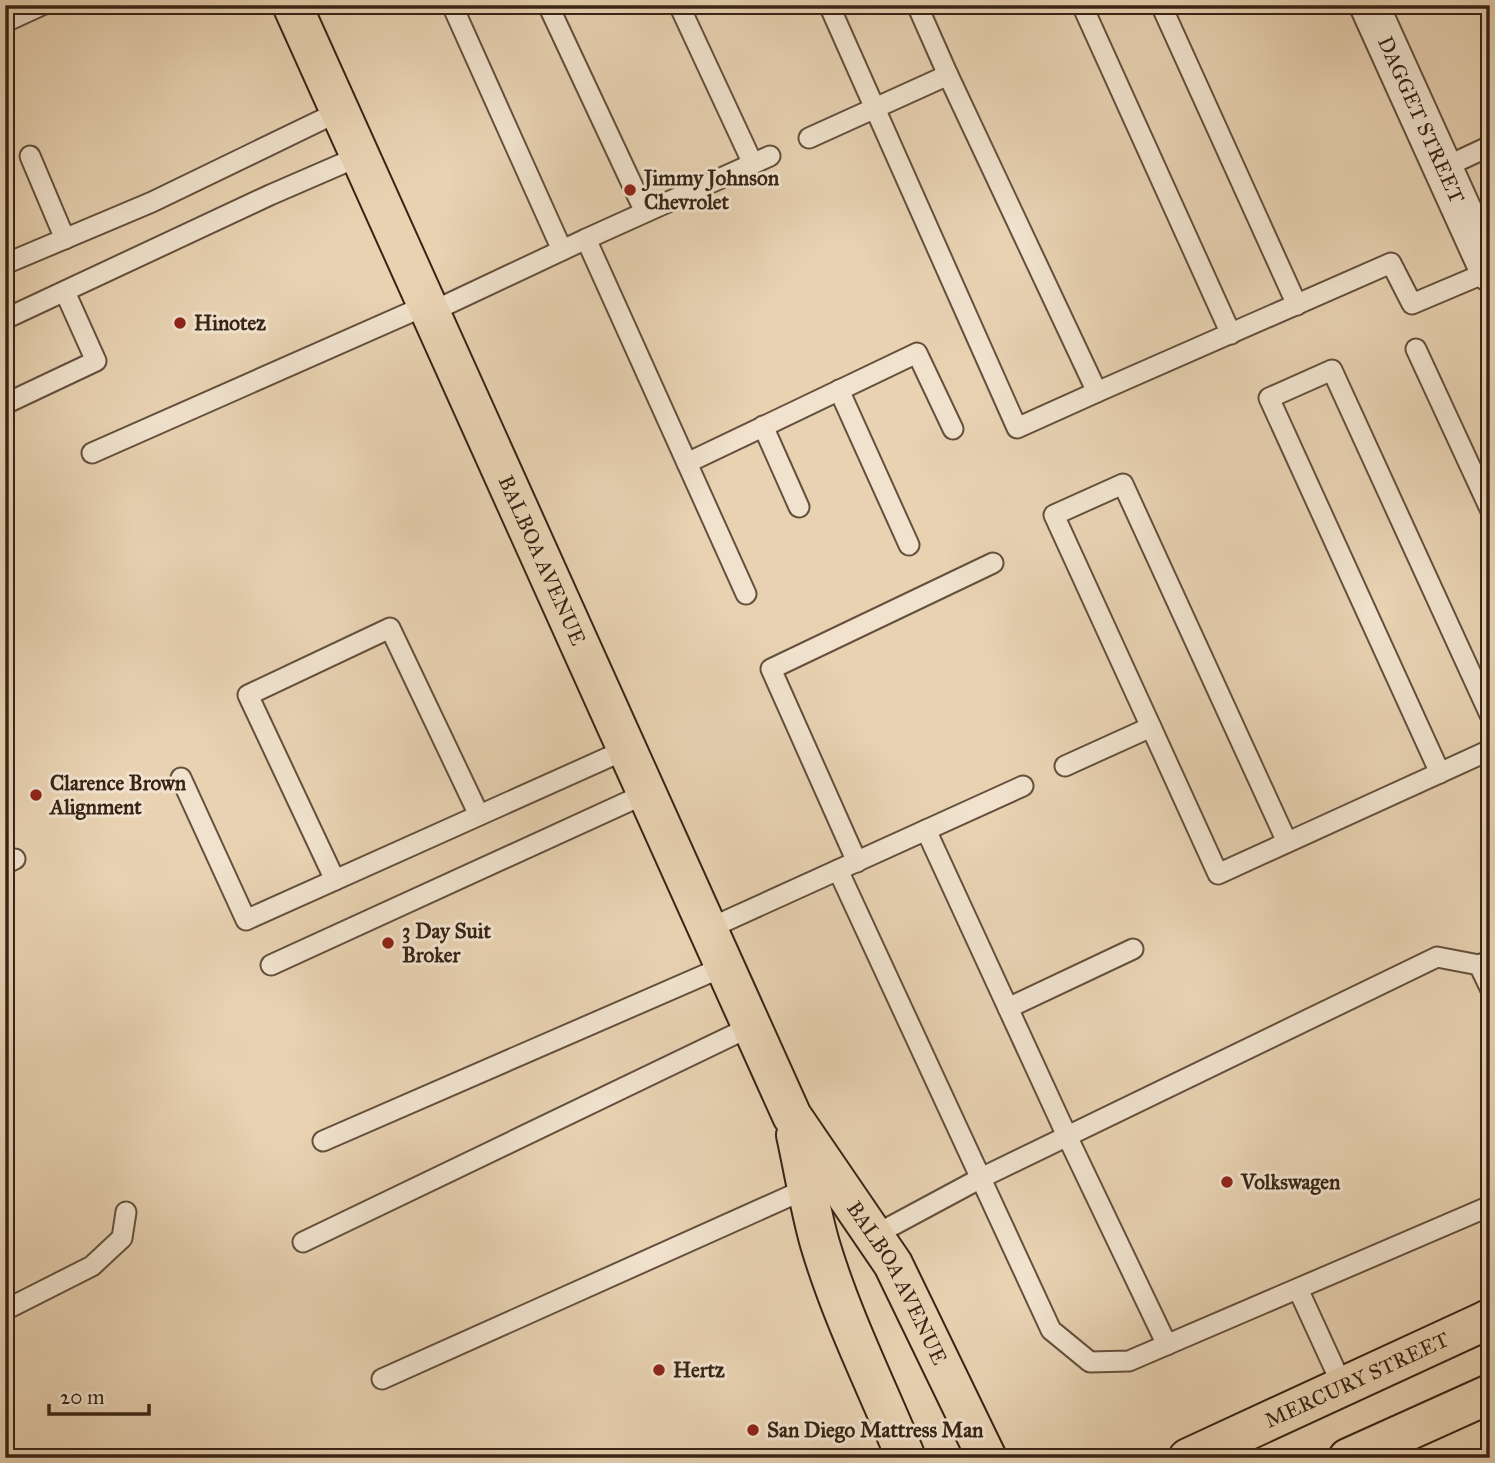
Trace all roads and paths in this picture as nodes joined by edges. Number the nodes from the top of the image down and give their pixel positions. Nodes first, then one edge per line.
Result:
1 (42, 5) edge
2 (292, 5) edge
3 (453, 5) edge
4 (548, 5) edge
5 (679, 5) edge
6 (829, 5) edge
7 (917, 5) edge
8 (1082, 5) edge
9 (1161, 5) edge
10 (1369, 5) edge
11 (5, 22) edge
12 (948, 75) junction
13 (875, 108) junction
14 (340, 111) junction
15 (809, 138) dead end
16 (1490, 146) edge
17 (30, 156) dead end
18 (360, 156) junction
19 (1443, 168) junction
20 (645, 212) junction
21 (65, 239) junction
22 (586, 239) junction
23 (562, 250) junction
24 (5, 264) edge
25 (1490, 272) edge
26 (65, 292) junction
27 (1297, 305) junction
28 (429, 308) junction
29 (5, 319) edge
30 (1231, 334) junction
31 (1416, 349) dead end
32 (839, 390) junction
33 (1097, 392) junction
34 (5, 404) edge
35 (763, 426) junction
36 (953, 429) dead end
37 (92, 453) dead end
38 (687, 463) junction
39 (799, 507) dead end
40 (1490, 509) edge
41 (909, 545) dead end
42 (993, 563) dead end
43 (746, 594) dead end
44 (1490, 715) edge
45 (1151, 727) junction
46 (627, 749) junction
47 (1490, 750) edge
48 (1065, 766) dead end
49 (1440, 773) junction
50 (181, 778) dead end
51 (1023, 786) dead end
52 (647, 793) junction
53 (479, 815) junction
54 (926, 830) junction
55 (1287, 842) junction
56 (848, 866) junction
57 (335, 880) junction
58 (709, 929) junction
59 (1133, 949) dead end
60 (1485, 963) edge
61 (271, 965) dead end
62 (725, 966) junction
63 (1490, 988) edge
64 (1008, 1008) junction
65 (752, 1026) junction
66 (792, 1116) junction
67 (1067, 1136) junction
68 (323, 1141) dead end
69 (981, 1178) junction
70 (808, 1188) junction
71 (1490, 1206) edge
72 (126, 1212) dead end
73 (873, 1236) junction
74 (303, 1242) dead end
75 (1298, 1289) junction
76 (5, 1310) edge
77 (1488, 1323) edge
78 (1167, 1345) junction
79 (382, 1379) dead end
80 (1343, 1387) junction
81 (1490, 1394) edge
82 (906, 1458) edge
83 (987, 1458) edge
84 (1188, 1458) edge
85 (1348, 1458) edge

1 - 11 lane
2 - 14 main road, BALBOA AVENUE
3 - 23 lane
4 - 20 lane
5 - 20 lane
6 - 13 lane
7 - 12 lane
8 - 30 lane
9 - 27 lane
10 - 19 street, DAGGET STREET
12 - 13 lane
12 - 33 lane
13 - 15 lane
13 - 33 lane
14 - 18 main road, BALBOA AVENUE
14 - 21 lane
16 - 19 lane
17 - 21 lane
18 - 26 lane
18 - 28 main road, BALBOA AVENUE
19 - 25 street, DAGGET STREET
20 - 22 lane
21 - 24 lane
22 - 23 lane
22 - 38 lane
23 - 28 lane
25 - 27 lane
26 - 29 lane
26 - 34 lane
27 - 30 lane
28 - 37 lane
28 - 46 main road, BALBOA AVENUE
30 - 33 lane
31 - 40 lane
32 - 35 lane
32 - 36 lane
32 - 41 lane
35 - 38 lane
35 - 39 lane
38 - 43 lane
42 - 56 lane
44 - 49 lane
45 - 48 lane
45 - 55 lane
45 - 55 lane
46 - 52 main road, BALBOA AVENUE
46 - 53 lane
47 - 49 lane
49 - 55 lane
50 - 57 lane
51 - 54 lane
52 - 58 main road, BALBOA AVENUE
52 - 61 lane
53 - 57 lane
53 - 57 lane
54 - 56 lane
54 - 64 lane
56 - 58 lane
56 - 69 lane
58 - 62 main road, BALBOA AVENUE
59 - 64 lane
60 - 63 lane
60 - 67 lane
62 - 65 main road, BALBOA AVENUE
62 - 68 lane
64 - 67 lane
65 - 66 main road, BALBOA AVENUE
65 - 74 lane
66 - 70 main road, BALBOA AVENUE
66 - 73 main road, BALBOA AVENUE
67 - 69 lane
67 - 78 lane
69 - 73 lane
69 - 78 lane
70 - 79 lane
70 - 82 main road, BALBOA AVENUE
71 - 75 lane
72 - 76 lane
73 - 83 main road, BALBOA AVENUE
75 - 78 lane
75 - 80 lane
77 - 80 main road, MERCURY STREET
80 - 84 main road, MERCURY STREET
81 - 85 main road

